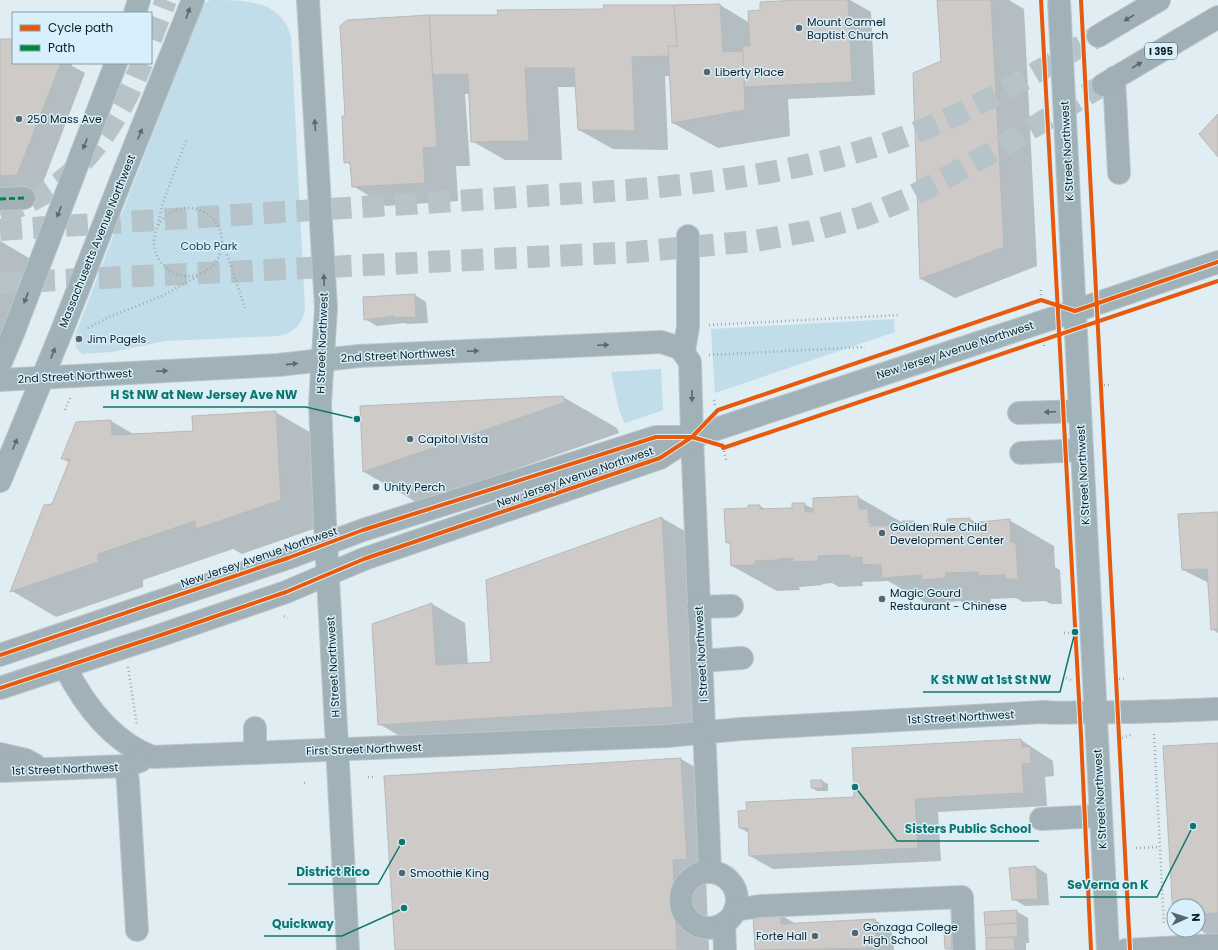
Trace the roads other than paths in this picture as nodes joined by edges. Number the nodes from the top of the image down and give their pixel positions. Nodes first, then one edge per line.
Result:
1 (139, 0) edge
2 (192, 0) edge
3 (308, 0) edge
4 (1059, 0) edge
5 (1159, 0) edge
6 (135, 12) edge
7 (1218, 17) edge
8 (1098, 36) tunnel mouth
9 (116, 64) edge
10 (1109, 81) joint
11 (1119, 173) dead end
12 (24, 198) dead end
13 (0, 199) edge
14 (688, 236) dead end
15 (1218, 262) edge
16 (1063, 311) junction
17 (684, 351) junction
18 (322, 360) junction
19 (0, 364) edge
20 (44, 378) junction
21 (0, 380) edge
22 (1080, 411) junction
23 (1019, 413) dead end
24 (692, 437) junction
25 (1082, 450) junction
26 (1021, 453) dead end
27 (0, 480) edge
28 (326, 544) junction
29 (328, 574) junction
30 (732, 606) dead end
31 (698, 607) junction
32 (0, 655) edge
33 (742, 658) dead end
34 (701, 661) junction
35 (65, 667) junction
36 (0, 688) edge
37 (1218, 709) edge
38 (1095, 712) junction
39 (255, 728) dead end
40 (704, 732) junction
41 (337, 750) junction
42 (0, 754) edge
43 (255, 754) junction
44 (153, 757) junction
45 (126, 766) junction
46 (41, 769) junction
47 (0, 771) edge
48 (1100, 816) junction
49 (1041, 819) dead end
50 (710, 872) junction
51 (730, 917) junction
52 (137, 930) dead end
53 (1218, 945) edge
54 (348, 950) edge
55 (725, 950) edge
56 (964, 950) edge
57 (1108, 950) edge
58 (1126, 950) edge

1 - 6 main road
20 -> 2 main road, Massachusetts Avenue Northwest, bridge
18 -> 3 main road, H Street Northwest
4 - 16 main road, K Street Northwest, bridge
5 -> 8 highway
10 -> 7 highway, I 395
9 -> 19 main road, bridge
10 - 11 street
12 - 13 street
14 - 17 street
15 - 16 main road, New Jersey Avenue Northwest
16 - 22 main road, K Street Northwest
16 - 24 main road, New Jersey Avenue Northwest
18 -> 17 main road, 2nd Street Northwest
17 -> 24 main road
20 -> 18 main road, 2nd Street Northwest
18 - 28 main road, H Street Northwest
20 - 21 main road, 2nd Street Northwest
27 -> 20 main road, Massachusetts Avenue Northwest
22 -> 23 street
22 - 25 main road, K Street Northwest
24 - 28 street, New Jersey Avenue Northwest
24 - 29 street, New Jersey Avenue Northwest
24 - 31 street, I Street Northwest
25 - 26 street
25 - 38 main road, K Street Northwest
28 - 29 main road, H Street Northwest
28 - 32 street, New Jersey Avenue Northwest
29 - 35 street, New Jersey Avenue Northwest
29 - 41 main road, H Street Northwest
30 - 31 street
31 - 34 street, I Street Northwest
33 - 34 street
34 - 40 street, I Street Northwest
35 - 36 street, New Jersey Avenue Northwest
35 - 44 street, First Street Northwest
37 - 38 street, 1st Street Northwest
38 - 40 street, 1st Street Northwest
38 - 48 main road, K Street Northwest
39 - 43 street
40 - 41 street, First Street Northwest
40 - 50 street, I Street Northwest
41 - 43 street, First Street Northwest
41 - 54 main road, H Street Northwest
42 - 46 street
43 - 44 street, First Street Northwest
44 - 45 street, 1st Street Northwest
45 - 46 street, 1st Street Northwest
45 - 52 street
46 - 47 street, 1st Street Northwest
48 - 49 street
48 - 57 main road, K Street Northwest
50 - 51 street
50 - 51 street
51 - 55 street
51 - 56 street
53 - 58 street

